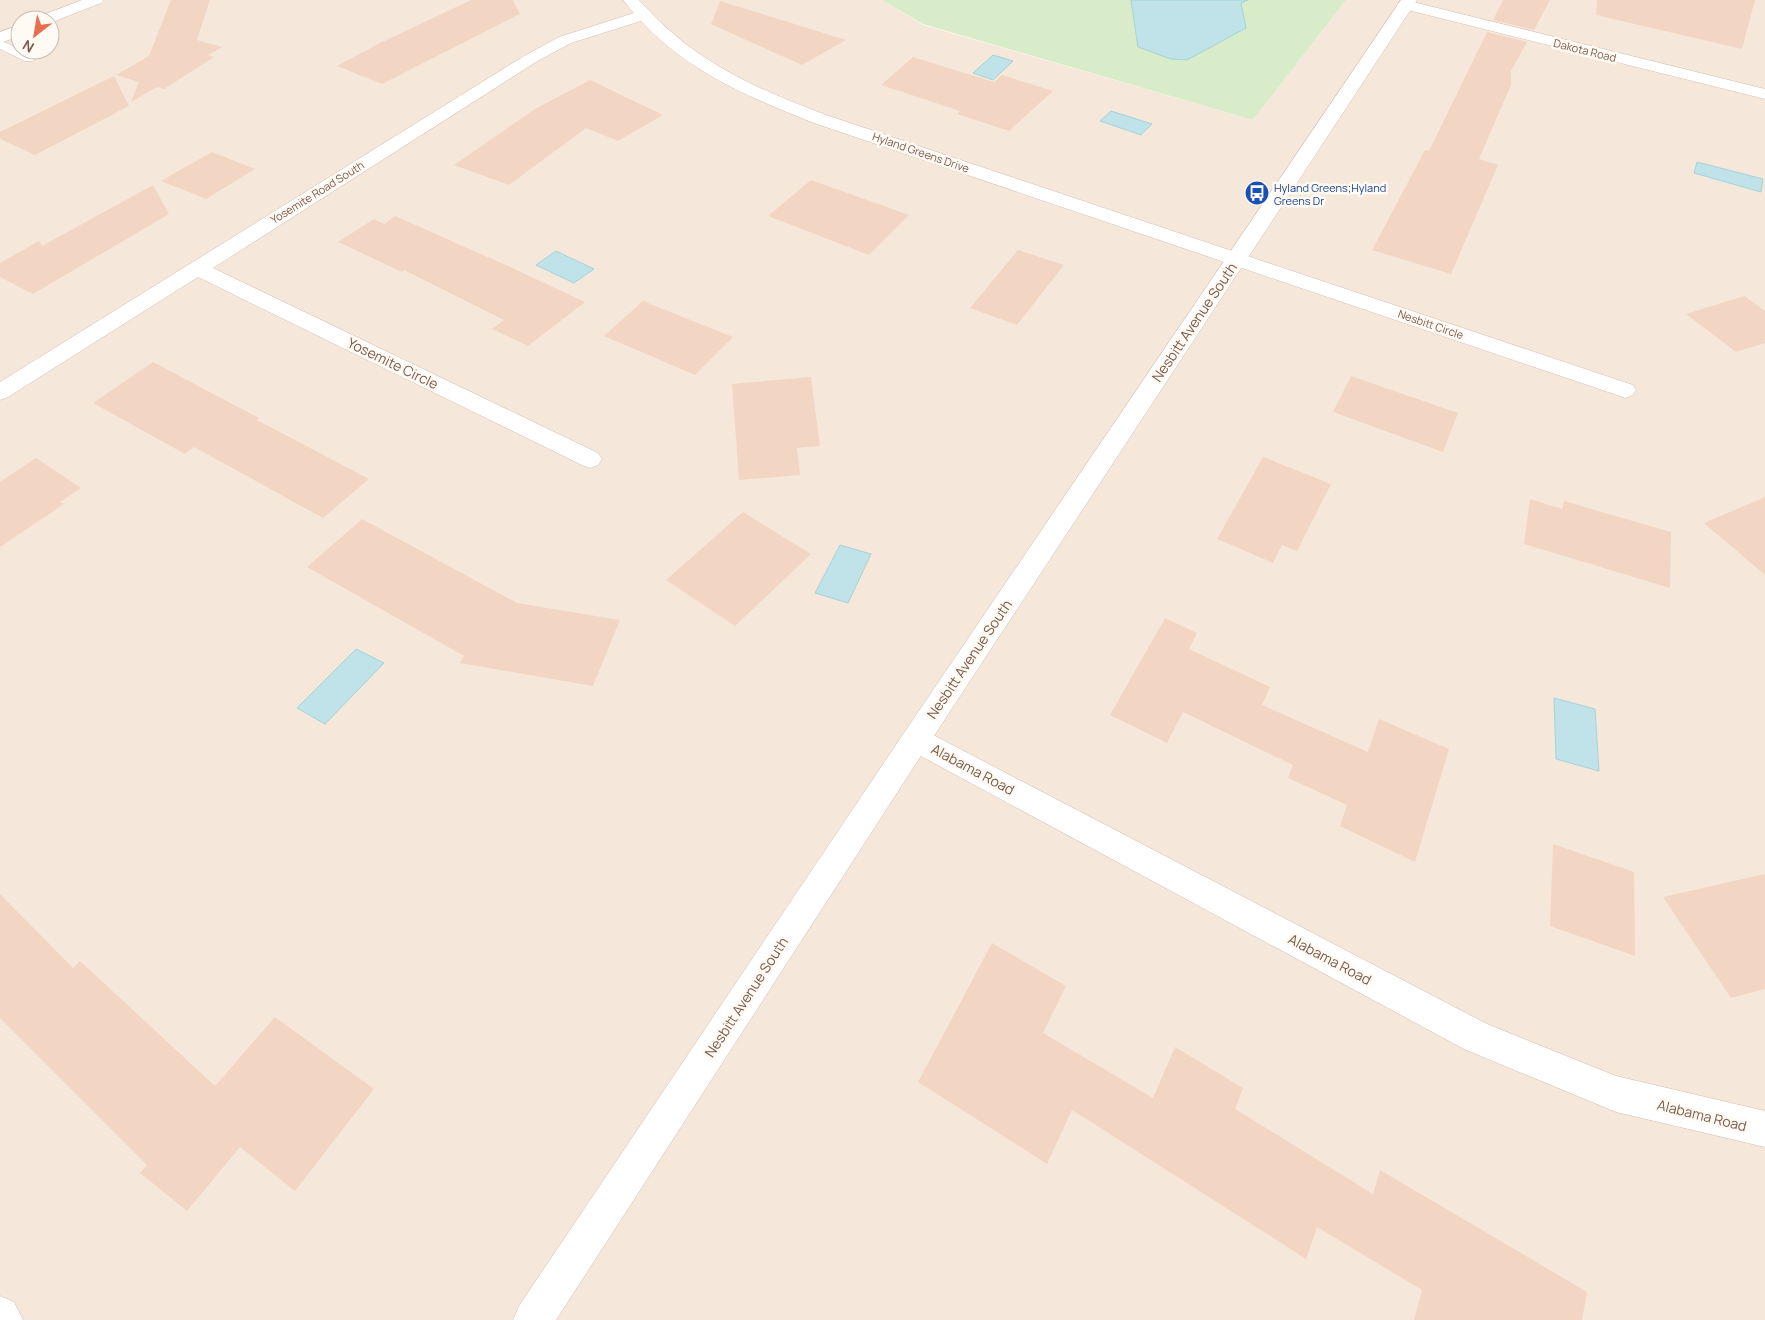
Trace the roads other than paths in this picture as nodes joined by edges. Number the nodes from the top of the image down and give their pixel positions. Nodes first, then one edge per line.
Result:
1 (96, 0) edge
2 (630, 0) edge
3 (1407, 3) edge
4 (60, 14) edge
5 (644, 15) junction
6 (1765, 94) edge
7 (1236, 258) junction
8 (197, 268) junction
9 (1625, 390) dead end
10 (0, 392) edge
11 (590, 458) dead end
12 (916, 739) junction
13 (1765, 1130) edge
14 (0, 1316) edge
15 (3, 1320) edge
16 (533, 1320) edge

1 - 4 street
2 - 5 street, Hyland Greens Drive
3 - 6 street, Dakota Road
3 - 7 street, Nesbitt Avenue South
5 - 7 street, Hyland Greens Drive
5 - 8 street, Yosemite Road South
7 - 9 street, Nesbitt Circle
7 - 12 street, Nesbitt Avenue South
8 - 10 street, Yosemite Road South
8 - 11 street, Yosemite Circle
12 - 13 street, Alabama Road
12 - 16 street, Nesbitt Avenue South
14 - 15 street

